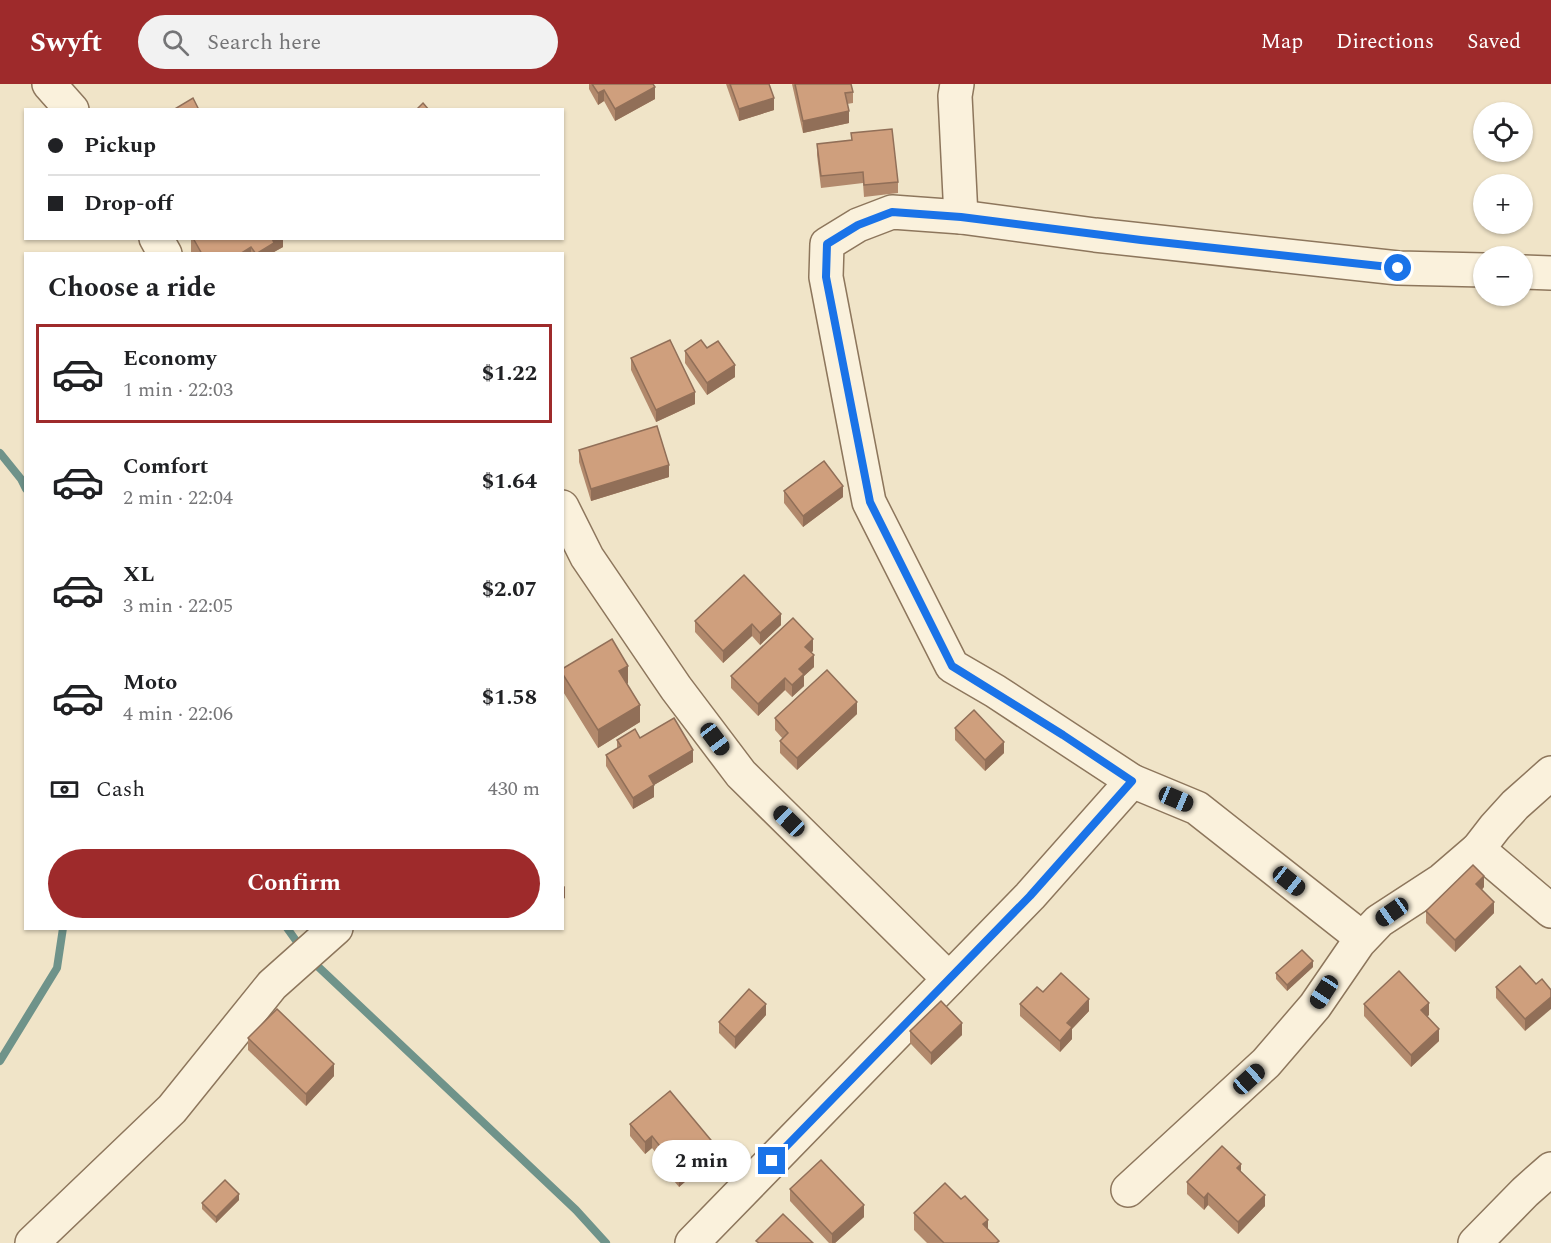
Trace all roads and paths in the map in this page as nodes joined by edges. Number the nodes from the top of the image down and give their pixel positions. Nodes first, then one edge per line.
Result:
1 (49, 84) edge
2 (957, 84) edge
3 (70, 108) edge
4 (961, 217) junction
5 (1473, 270) edge
6 (1533, 272) edge
7 (1551, 273) edge
8 (564, 511) edge
9 (1551, 773) edge
10 (1132, 781) junction
11 (1478, 849) junction
12 (1551, 911) edge
13 (334, 930) edge
14 (1362, 939) junction
15 (950, 979) junction
16 (1551, 1169) edge
17 (1128, 1190) dead end
18 (32, 1243) edge
19 (692, 1243) edge
20 (1475, 1243) edge

1 - 3 street
2 - 4 street
4 - 5 street
4 - 10 street
6 - 7 street
8 - 15 street
9 - 11 street
10 - 14 street
10 - 15 street
11 - 12 street
11 - 14 street
13 - 18 street
14 - 17 street
15 - 19 street
16 - 20 street

